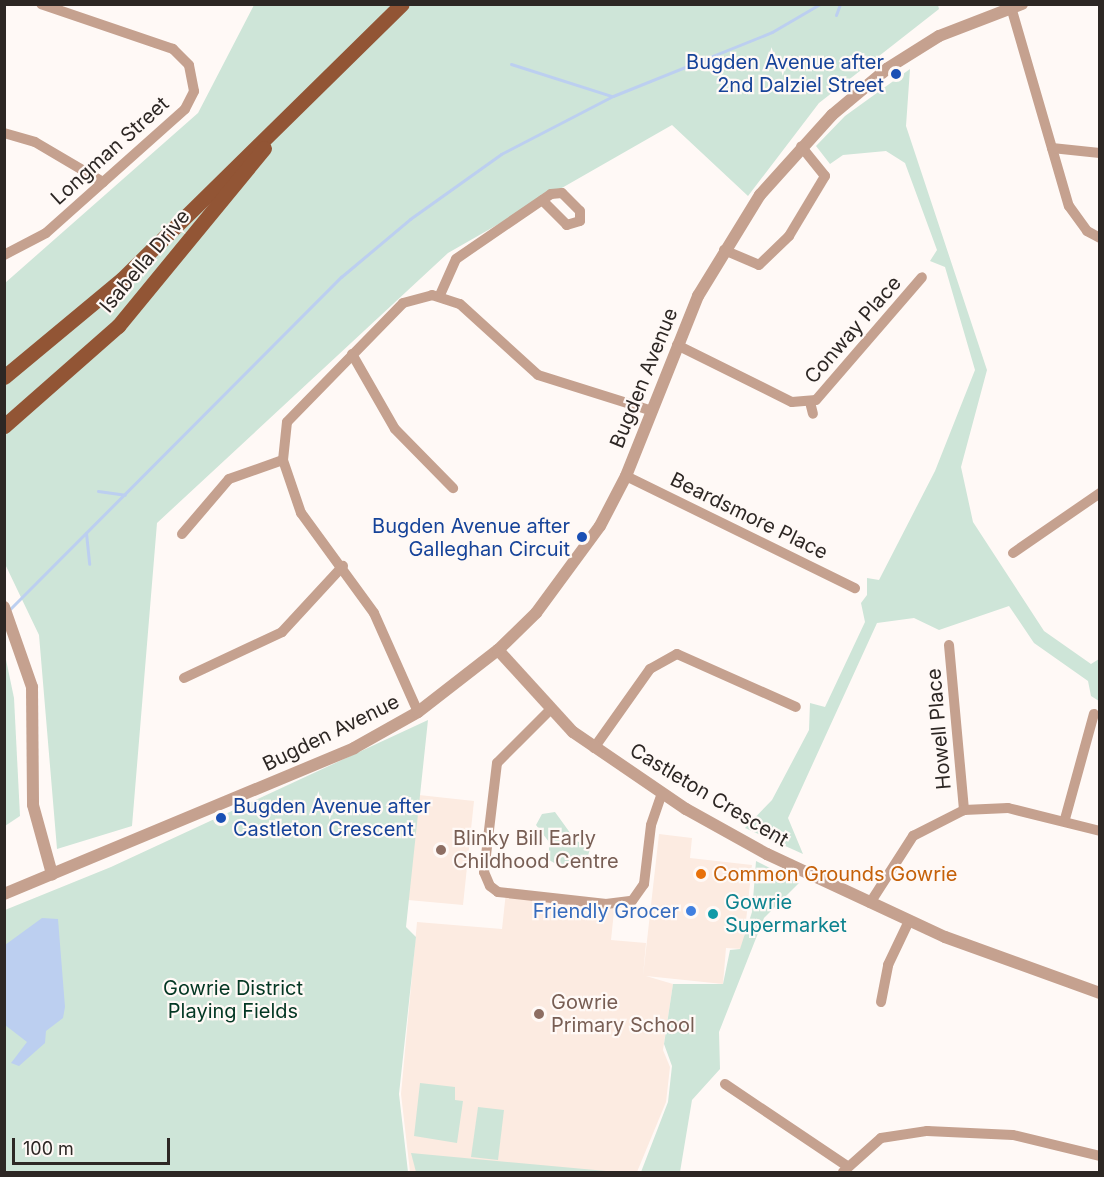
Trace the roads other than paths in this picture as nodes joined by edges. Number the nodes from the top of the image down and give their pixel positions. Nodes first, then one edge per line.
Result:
1 (41, 4) edge
2 (402, 4) edge
3 (1017, 6) edge
4 (71, 9) edge
5 (299, 103) junction
6 (4, 133) edge
7 (801, 146) junction
8 (1052, 147) junction
9 (1100, 153) edge
10 (103, 182) junction
11 (543, 200) dead end
12 (1100, 238) edge
13 (724, 250) junction
14 (4, 255) edge
15 (922, 277) dead end
16 (440, 295) junction
17 (677, 345) junction
18 (352, 354) junction
19 (4, 377) edge
20 (810, 402) junction
21 (652, 411) junction
22 (813, 414) dead end
23 (4, 426) edge
24 (283, 460) junction
25 (626, 476) junction
26 (453, 488) dead end
27 (1100, 493) edge
28 (182, 534) dead end
29 (1013, 553) dead end
30 (343, 567) junction
31 (855, 588) dead end
32 (4, 608) edge
33 (949, 645) dead end
34 (498, 650) junction
35 (184, 678) dead end
36 (796, 707) dead end
37 (551, 709) junction
38 (418, 711) junction
39 (1094, 714) dead end
40 (594, 748) junction
41 (662, 794) junction
42 (964, 810) junction
43 (1065, 819) junction
44 (1100, 831) edge
45 (52, 874) junction
46 (4, 894) edge
47 (870, 903) junction
48 (909, 921) junction
49 (1100, 993) edge
50 (881, 1002) dead end
51 (725, 1084) dead end
52 (1100, 1156) edge
53 (845, 1169) edge

1 - 4 street, Longman Street
2 - 5 main road, Isabella Drive
3 - 7 street, Bugden Avenue
3 - 8 street
4 - 10 street, Longman Street
5 - 19 main road, Isabella Drive
5 - 23 main road, Isabella Drive
6 - 10 street
7 - 13 street, Bugden Avenue
7 - 13 street
8 - 9 street
8 - 12 street
10 - 14 street, Longman Street
11 - 16 street
13 - 17 street, Bugden Avenue
15 - 20 street, Conway Place
16 - 18 street
16 - 21 street
17 - 20 street, Conway Place
17 - 21 street, Bugden Avenue
18 - 24 street
18 - 26 street
20 - 22 street, Conway Place
21 - 25 street, Bugden Avenue
24 - 28 street
24 - 30 street
25 - 31 street, Beardsmore Place
25 - 34 street, Bugden Avenue
27 - 29 street
30 - 35 street
30 - 38 street
32 - 45 street
33 - 42 street, Howell Place
34 - 37 street, Castleton Crescent
34 - 38 street, Bugden Avenue
36 - 40 street
37 - 40 street, Castleton Crescent
37 - 41 street
38 - 45 street, Bugden Avenue
39 - 43 street
40 - 41 street, Castleton Crescent
41 - 47 street, Castleton Crescent
42 - 43 street
42 - 47 street
43 - 44 street
45 - 46 street, Bugden Avenue
47 - 48 street, Castleton Crescent
48 - 49 street, Castleton Crescent
48 - 50 street
51 - 53 street
52 - 53 street

